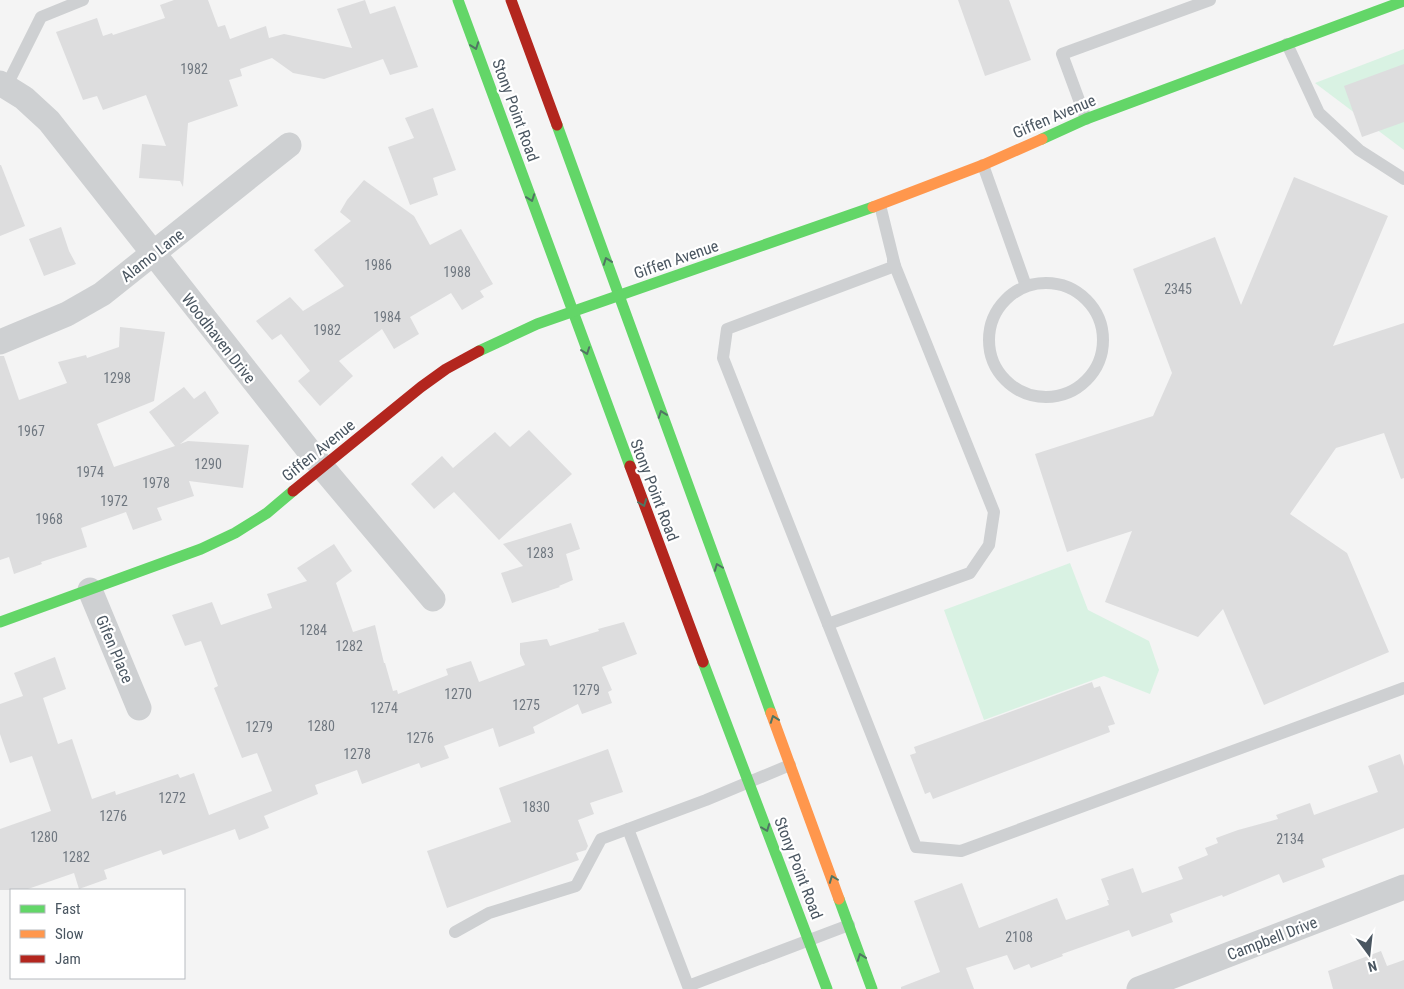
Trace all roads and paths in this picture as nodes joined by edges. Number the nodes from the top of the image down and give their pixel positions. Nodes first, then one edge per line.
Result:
1 (83, 0) edge
2 (458, 0) edge
3 (511, 0) edge
4 (1210, 0) edge
5 (1404, 1) edge
6 (1287, 44) junction
7 (3, 85) edge
8 (1086, 119) junction
9 (289, 144) dead end
10 (983, 165) junction
11 (1404, 179) edge
12 (880, 205) junction
13 (153, 254) junction
14 (893, 261) junction
15 (1026, 286) junction
16 (619, 296) junction
17 (572, 312) junction
18 (0, 342) edge
19 (322, 467) junction
20 (90, 590) junction
21 (434, 599) dead end
22 (0, 622) edge
23 (828, 624) junction
24 (1404, 688) edge
25 (139, 708) dead end
26 (790, 765) junction
27 (748, 782) junction
28 (628, 829) junction
29 (1404, 887) edge
30 (849, 925) junction
31 (455, 932) dead end
32 (810, 940) junction
33 (827, 989) edge
34 (872, 989) edge
35 (1139, 989) edge

1 - 7 lane
2 -> 17 main road, Stony Point Road
16 -> 3 main road, Stony Point Road
4 - 8 lane
5 - 6 main road, Giffen Avenue
6 - 8 main road, Giffen Avenue
6 - 11 lane
7 - 13 street, Woodhaven Drive
8 - 10 main road, Giffen Avenue
9 - 13 street, Alamo Lane
10 - 12 main road, Giffen Avenue
10 - 15 lane
12 - 14 lane
12 - 16 main road, Giffen Avenue
13 - 18 street, Alamo Lane
13 - 19 street, Woodhaven Drive
14 - 23 lane
14 - 23 lane
15 - 15 lane
16 - 17 main road, Giffen Avenue
26 -> 16 main road, Stony Point Road
17 - 19 main road, Giffen Avenue
17 -> 27 main road, Stony Point Road
19 - 20 main road, Giffen Avenue
19 - 21 street, Woodhaven Drive
20 - 22 main road, Giffen Avenue
20 - 25 street, Gifen Place
23 - 24 lane
26 - 27 lane
30 -> 26 main road, Stony Point Road
27 - 28 lane
27 -> 32 main road, Stony Point Road
28 - 31 lane
28 - 32 lane
29 - 35 street, Campbell Drive
30 - 32 lane
34 -> 30 main road, Stony Point Road
32 - 33 main road, Stony Point Road

